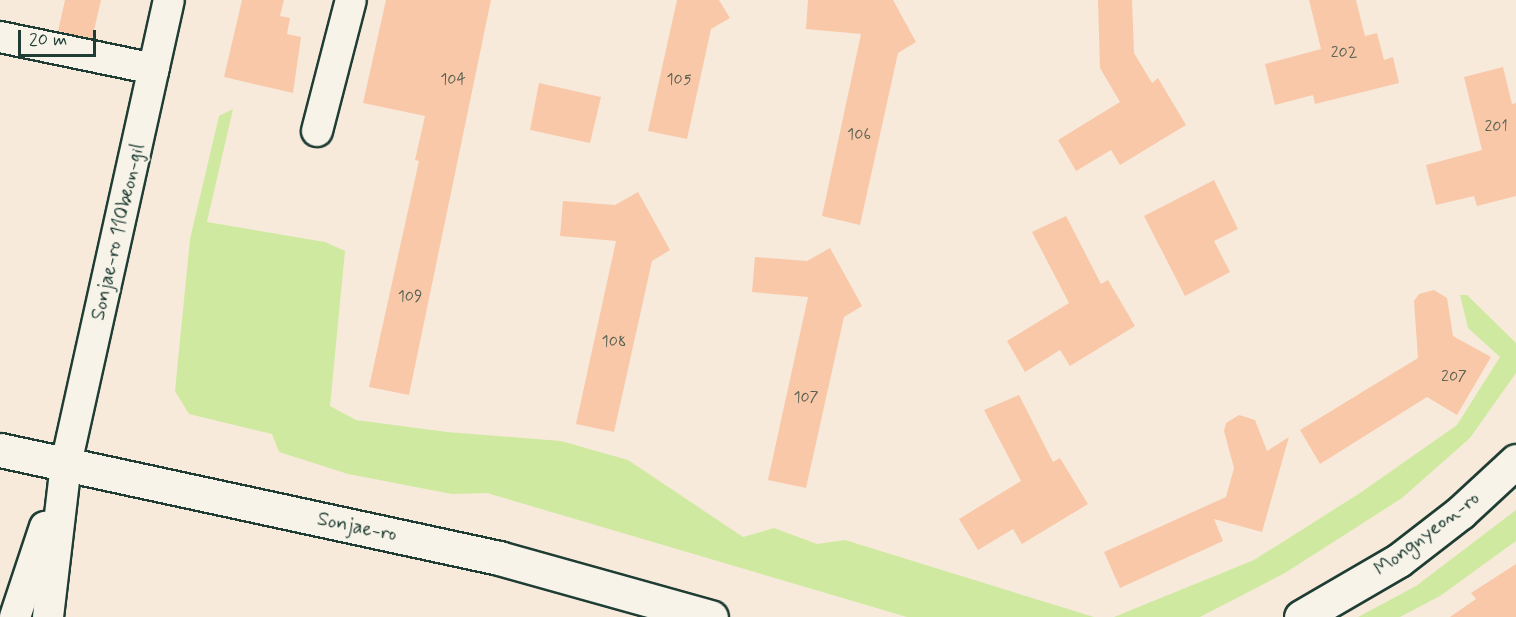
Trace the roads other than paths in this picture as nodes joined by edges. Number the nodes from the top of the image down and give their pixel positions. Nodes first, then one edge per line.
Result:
1 (169, 0) edge
2 (351, 0) edge
3 (0, 38) edge
4 (154, 69) junction
5 (317, 131) dead end
6 (0, 450) edge
7 (1516, 461) edge
8 (66, 464) junction
9 (15, 617) edge
10 (48, 617) edge
11 (711, 617) edge
12 (1301, 617) edge

1 - 4 street, Sonjae-ro 110beon-gil
2 - 5 street
3 - 4 street
4 - 8 street, Sonjae-ro 110beon-gil
6 - 8 main road, Sonjae-ro
7 - 12 main road, Mongnyeon-ro
8 - 9 street
8 - 10 street
8 - 11 main road, Sonjae-ro

